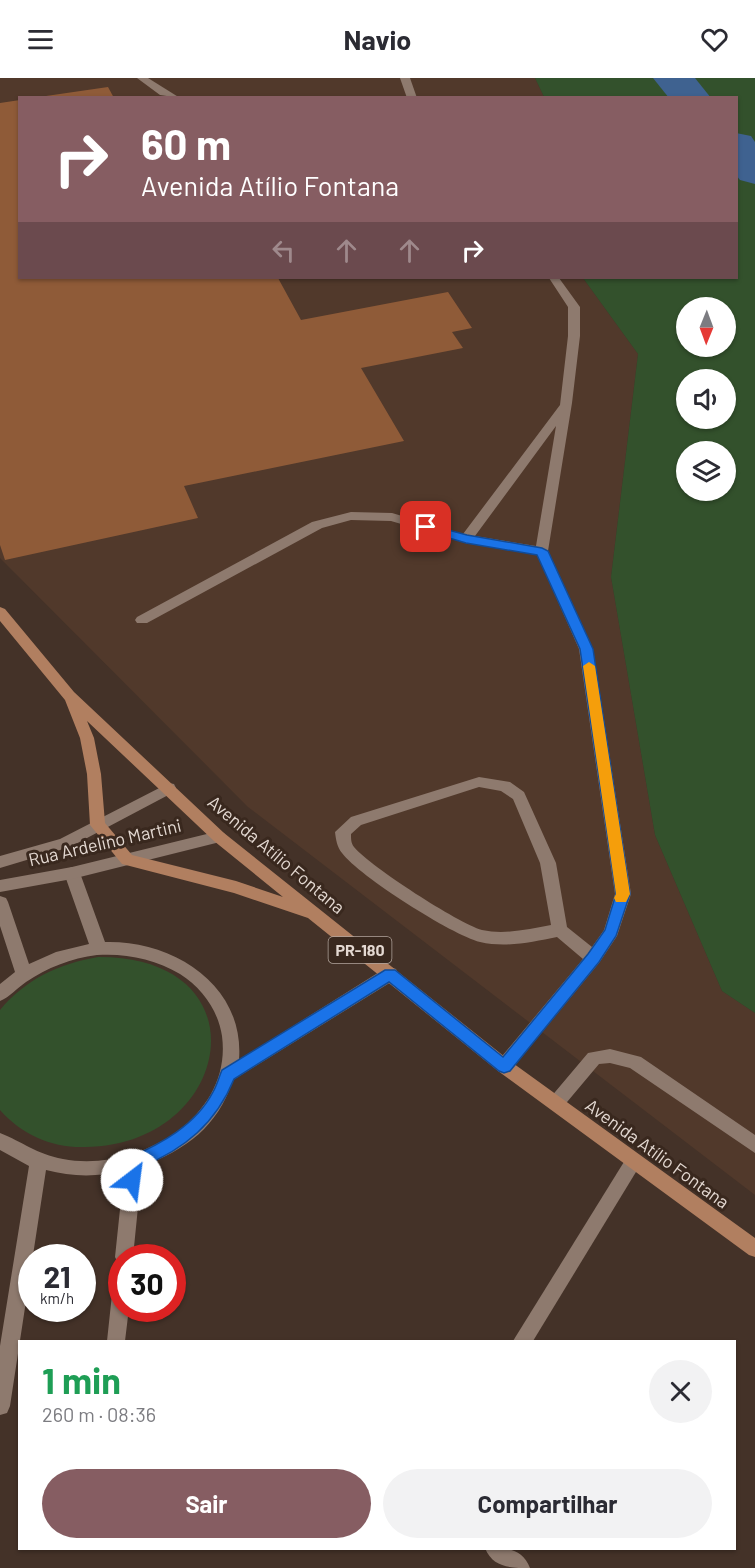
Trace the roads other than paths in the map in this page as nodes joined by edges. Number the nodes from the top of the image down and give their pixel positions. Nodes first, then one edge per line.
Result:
1 (142, 78) edge
2 (405, 78) edge
3 (171, 96) edge
4 (411, 96) edge
5 (555, 279) edge
6 (566, 403) junction
7 (466, 539) junction
8 (542, 551) junction
9 (0, 612) edge
10 (142, 620) dead end
11 (69, 696) junction
12 (169, 788) junction
13 (99, 825) junction
14 (219, 837) junction
15 (127, 860) junction
16 (0, 862) edge
17 (72, 873) junction
18 (0, 886) edge
19 (0, 902) edge
20 (318, 916) junction
21 (560, 930) junction
22 (99, 949) junction
23 (593, 958) junction
24 (24, 974) junction
25 (390, 974) junction
26 (0, 994) edge
27 (504, 1066) junction
28 (228, 1075) junction
29 (556, 1103) junction
30 (0, 1141) edge
31 (755, 1145) edge
32 (633, 1162) junction
33 (38, 1163) junction
34 (134, 1163) junction
35 (125, 1244) edge
36 (755, 1249) edge
37 (118, 1322) edge
38 (116, 1340) edge
39 (523, 1340) edge
40 (8, 1371) edge
41 (0, 1406) edge
42 (498, 1550) edge
43 (520, 1568) edge

1 - 3 street
2 - 4 street
5 - 6 street
6 - 7 street
6 - 8 street
7 - 8 street
7 - 10 street
8 - 23 street
9 - 11 main road, Avenida Atílio Fontana / PR-180
11 - 12 main road, Avenida Atílio Fontana / PR-180
11 - 13 main road
12 - 13 street, Rua Ardelino Martini
12 - 14 main road, Avenida Atílio Fontana / PR-180
13 - 15 main road
13 - 16 street, Rua Ardelino Martini
14 - 15 street, Rua Ardelino Martini
14 - 20 main road, Avenida Atílio Fontana / PR-180
15 - 17 street, Rua Ardelino Martini
15 - 20 main road
17 - 18 street, Rua Ardelino Martini
17 - 22 street
19 - 24 street
20 - 25 main road, Avenida Atílio Fontana / PR-180
21 - 21 street
21 - 23 street
22 - 24 street
22 - 28 street
23 - 27 street
24 - 26 street
25 - 27 main road, Avenida Atílio Fontana / PR-180
25 - 28 street
27 - 29 main road, Avenida Atílio Fontana / PR-180
28 - 34 street
29 - 31 street
29 - 32 main road, Avenida Atílio Fontana / PR-180
30 - 33 street
32 - 36 main road, Avenida Atílio Fontana / PR-180
32 - 39 street
33 - 34 street
33 - 40 street
34 - 35 street
37 - 38 street
40 - 41 street
42 - 43 street

